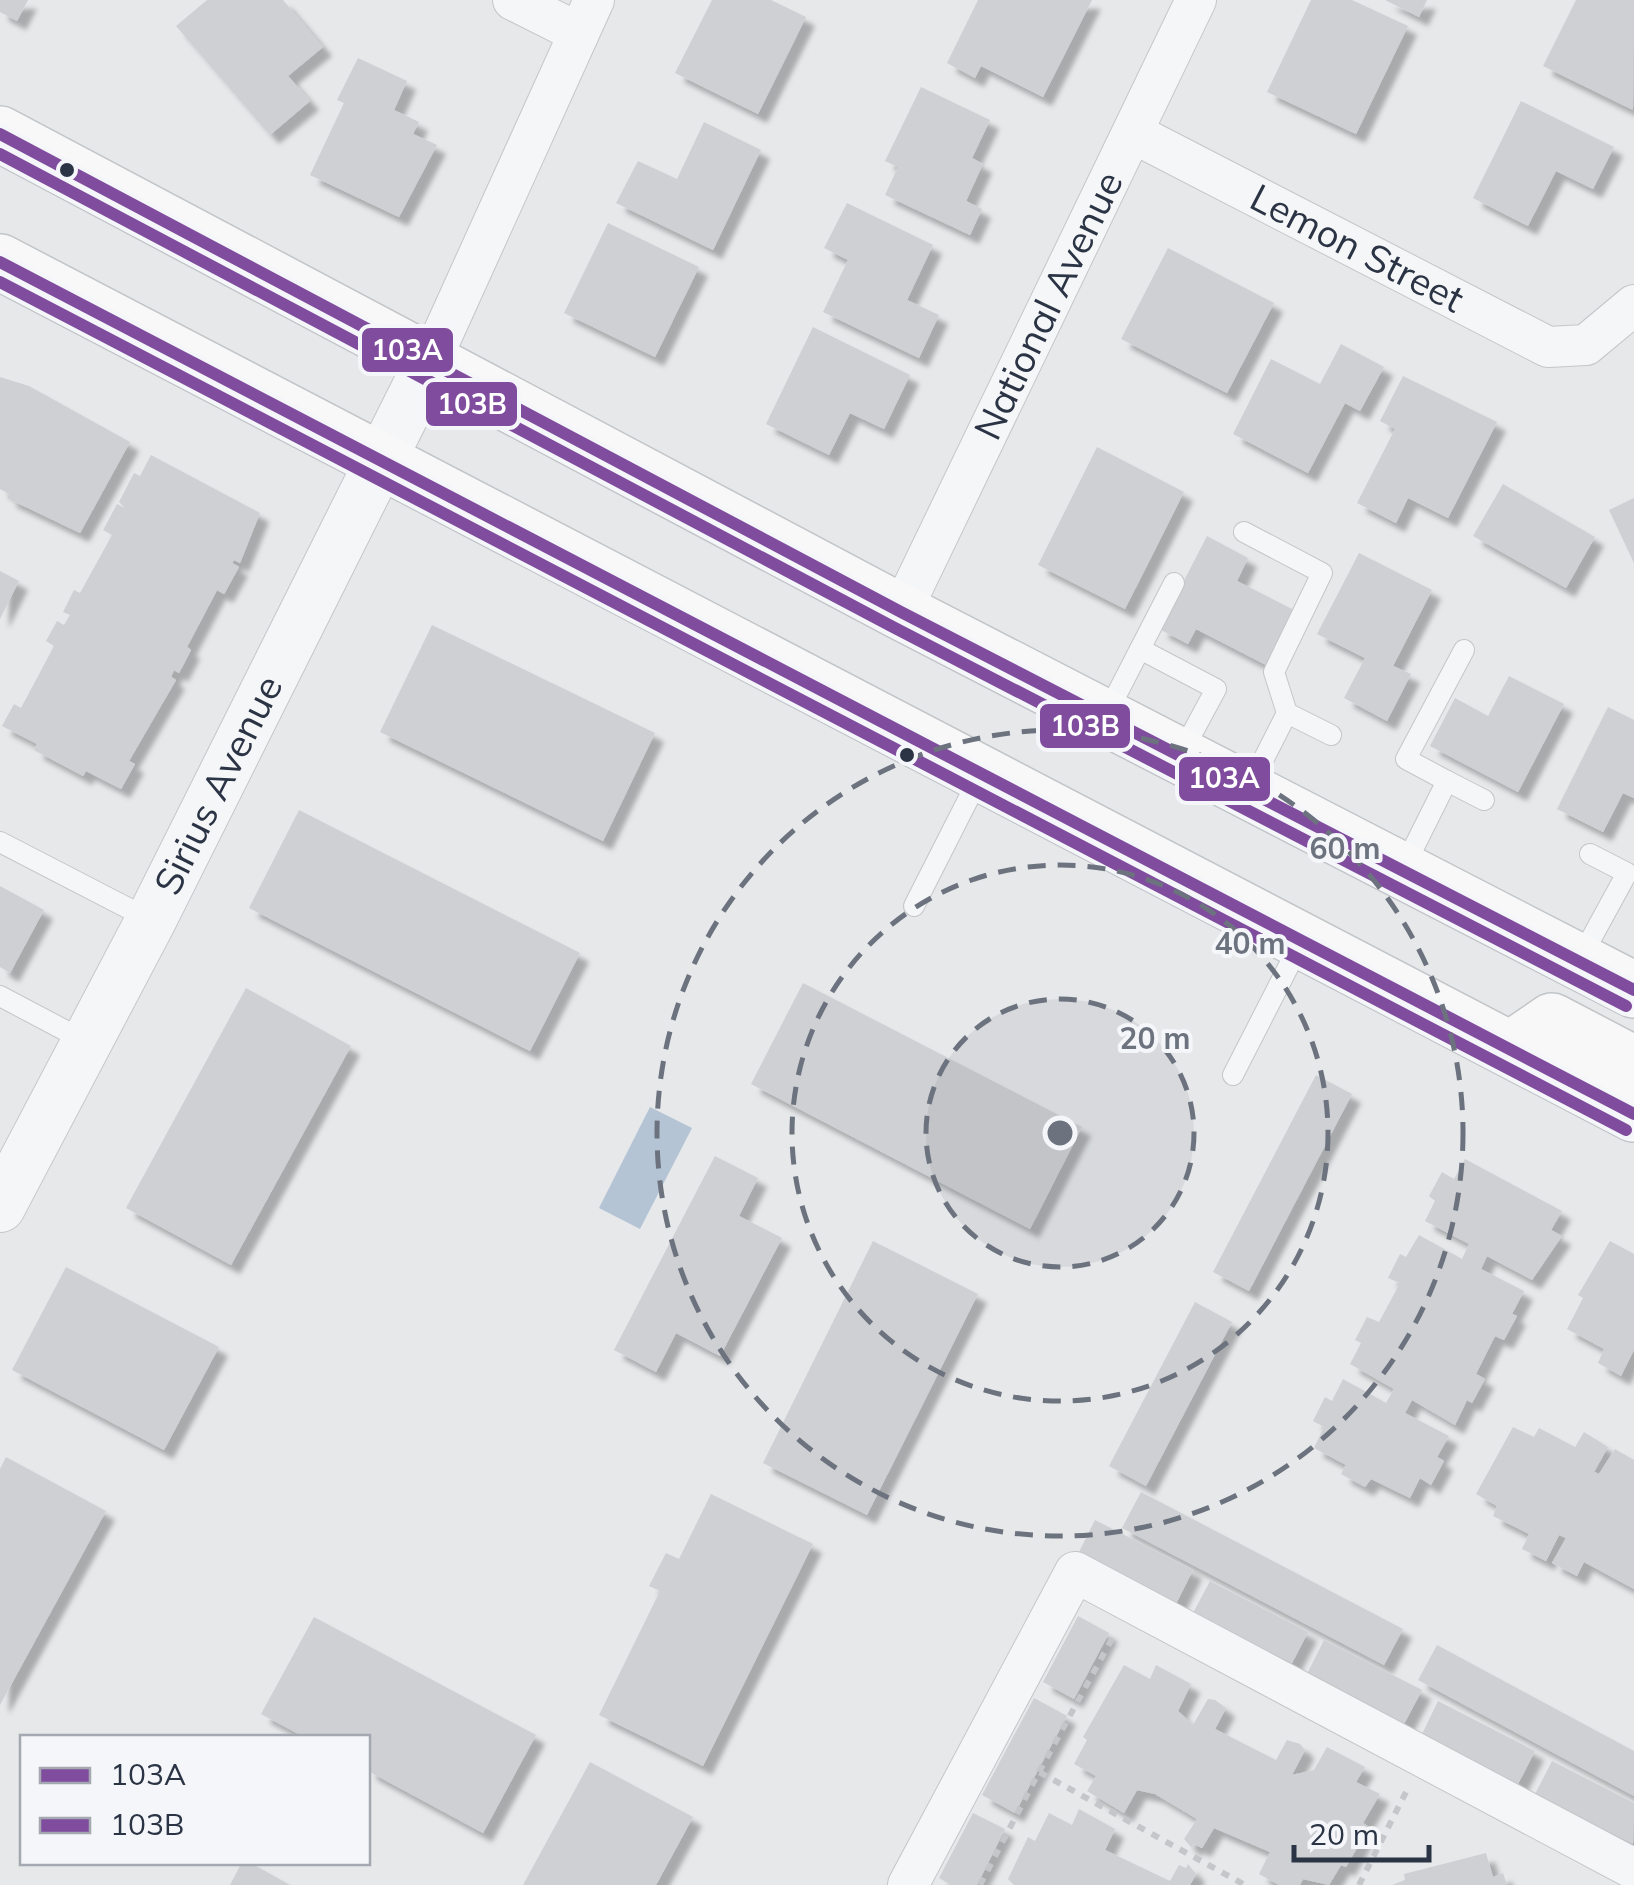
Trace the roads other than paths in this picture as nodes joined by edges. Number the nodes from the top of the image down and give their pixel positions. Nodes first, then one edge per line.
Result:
1 (512, 0) edge
2 (1196, 0) edge
3 (587, 16) edge
4 (1133, 133) junction
5 (0, 134) edge
6 (0, 262) edge
7 (1634, 305) edge
8 (430, 360) junction
9 (381, 462) junction
10 (1244, 532) dead end
11 (1174, 583) dead end
12 (901, 612) junction
13 (1140, 650) junction
14 (1464, 650) dead end
15 (1287, 713) junction
16 (1105, 717) junction
17 (1330, 735) dead end
18 (1180, 756) junction
19 (980, 776) junction
20 (1448, 782) junction
21 (1248, 790) junction
22 (1484, 800) dead end
23 (0, 842) edge
24 (1590, 854) dead end
25 (1402, 869) junction
26 (914, 906) dead end
27 (151, 920) junction
28 (1302, 940) junction
29 (1579, 961) junction
30 (1634, 990) edge
31 (0, 996) edge
32 (85, 1041) junction
33 (1511, 1048) junction
34 (1634, 1064) edge
35 (1234, 1074) dead end
36 (1634, 1114) edge
37 (0, 1206) edge
38 (1634, 1869) edge
39 (908, 1885) edge

1 - 3 street
2 - 4 street, National Avenue
3 - 8 street
4 - 7 street, Lemon Street
4 - 12 street, National Avenue
5 - 8 main road
6 - 9 main road
8 - 9 street, Sirius Avenue
8 - 12 main road
9 - 19 main road
9 - 27 street, Sirius Avenue
10 - 15 lane
11 - 13 lane
12 - 16 main road
13 - 16 lane
13 - 18 lane
14 - 20 lane
15 - 17 lane
15 - 21 lane
16 - 18 main road
18 - 21 main road
19 - 26 lane
19 - 28 main road
20 - 22 lane
20 - 25 lane
21 - 25 main road
23 - 27 lane
24 - 29 lane
25 - 29 main road
27 - 32 street, Sirius Avenue
28 - 33 main road
28 - 35 lane
29 - 30 main road
31 - 32 lane
32 - 37 street, Sirius Avenue
33 - 34 main road
33 - 36 main road
38 - 39 street

